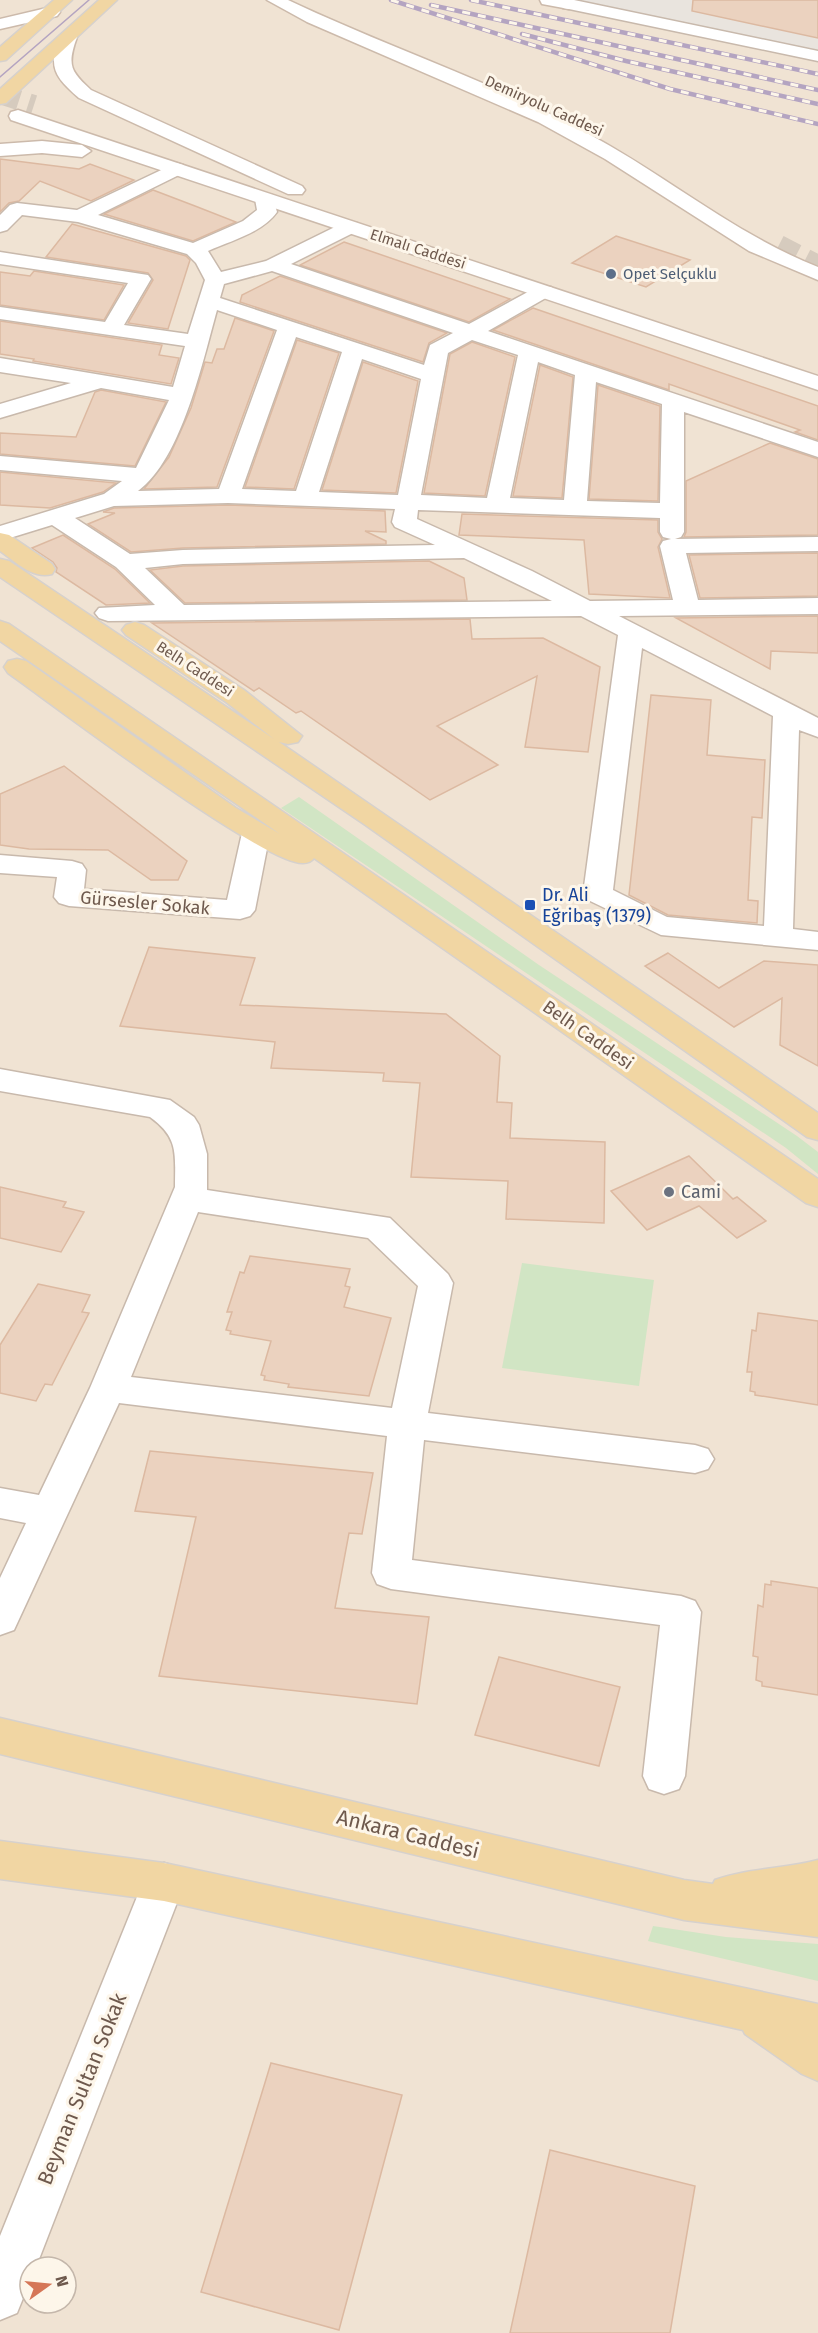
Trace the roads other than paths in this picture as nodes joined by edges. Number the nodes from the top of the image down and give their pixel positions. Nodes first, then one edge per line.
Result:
1 (109, 0) edge
2 (275, 0) edge
3 (291, 0) edge
4 (548, 0) edge
5 (573, 2) edge
6 (57, 6) edge
7 (0, 24) edge
8 (68, 37) junction
9 (1, 54) edge
10 (818, 56) edge
11 (0, 99) edge
12 (0, 150) edge
13 (176, 169) junction
14 (295, 190) junction
15 (265, 199) junction
16 (80, 216) junction
17 (2, 221) edge
18 (350, 227) junction
19 (170, 243) junction
20 (779, 245) tunnel mouth
21 (194, 250) junction
22 (0, 258) edge
23 (273, 265) junction
24 (818, 273) edge
25 (141, 279) junction
26 (216, 280) junction
27 (544, 291) junction
28 (210, 302) junction
29 (0, 313) edge
30 (289, 326) junction
31 (111, 329) junction
32 (470, 333) junction
33 (199, 342) junction
34 (22, 347) edge
35 (354, 349) junction
36 (529, 353) junction
37 (818, 365) edge
38 (586, 373) junction
39 (434, 375) junction
40 (101, 381) junction
41 (818, 383) edge
42 (182, 395) junction
43 (673, 402) junction
44 (0, 411) edge
45 (818, 450) edge
46 (0, 463) edge
47 (144, 476) junction
48 (228, 496) junction
49 (112, 499) junction
50 (305, 499) junction
51 (407, 503) junction
52 (497, 506) junction
53 (575, 508) junction
54 (672, 511) junction
55 (56, 517) junction
56 (0, 534) edge
57 (0, 540) edge
58 (818, 544) edge
59 (672, 546) junction
60 (468, 552) junction
61 (125, 562) junction
62 (0, 566) edge
63 (818, 606) edge
64 (688, 609) junction
65 (589, 610) junction
66 (108, 613) junction
67 (178, 613) junction
68 (0, 628) edge
69 (631, 632) junction
70 (0, 655) edge
71 (786, 713) junction
72 (818, 729) edge
73 (374, 818) junction
74 (256, 833) junction
75 (0, 864) edge
76 (357, 874) junction
77 (778, 937) junction
78 (818, 940) edge
79 (0, 1080) edge
80 (818, 1129) edge
81 (818, 1195) edge
82 (187, 1199) junction
83 (108, 1388) junction
84 (407, 1424) junction
85 (695, 1459) dead end
86 (0, 1503) edge
87 (50, 1512) junction
88 (0, 1619) edge
89 (0, 1736) edge
90 (664, 1776) dead end
91 (0, 1860) edge
92 (818, 1879) edge
93 (165, 1882) junction
94 (684, 1900) junction
95 (818, 1917) edge
96 (747, 2009) junction
97 (818, 2025) edge
98 (818, 2059) edge
99 (0, 2296) edge

1 - 8 main road
2 - 24 street
3 - 20 street, Demiryolu Caddesi
4 - 5 street
5 - 10 street
6 - 7 street
6 - 9 main road
8 - 11 main road
8 - 14 street
12 - 13 street
13 - 14 street, Elmalı Caddesi
13 - 15 street, Elmalı Caddesi
13 - 16 street
14 - 37 street, Elmalı Caddesi
15 - 18 street, Elmalı Caddesi
15 - 21 street
16 - 17 street
16 - 19 street
18 - 23 street
18 - 27 street, Elmalı Caddesi
19 - 21 street
19 - 25 street
21 - 26 street
22 - 25 street
23 - 26 street
23 - 32 street
25 - 31 street
26 - 28 street
27 - 32 street
27 - 41 street, Elmalı Caddesi
28 - 30 street
28 - 33 street
29 - 34 street
30 - 35 street
30 - 48 street
31 - 33 street
31 - 34 street
32 - 36 street
32 - 39 street
33 - 42 street
34 - 40 street
35 - 39 street
35 - 50 street
36 - 38 street
36 - 52 street
38 - 43 street
38 - 53 street
39 - 51 street
40 - 42 street
40 - 44 street
42 - 47 street
43 - 45 street
43 - 54 street
46 - 47 street
47 - 49 street
48 - 49 street
48 - 50 street
49 - 55 street
50 - 51 street
51 - 52 street
51 - 60 street
52 - 53 street
53 - 54 street
54 - 59 street
55 - 56 street
55 - 61 street
57 - 66 main road, Belh Caddesi
58 - 59 street
59 - 64 street
60 - 61 street
60 - 65 street
61 - 67 street
62 - 73 main road, Belh Caddesi
63 - 64 street
64 - 65 street
65 - 67 street
65 - 69 street
66 - 67 street
66 - 73 main road, Belh Caddesi
68 - 76 main road, Belh Caddesi
69 - 71 street
69 - 77 street
70 - 74 main road, Belh Caddesi
71 - 72 street
71 - 77 street
73 - 80 main road, Belh Caddesi
74 - 75 street, Gürsesler Sokak
74 - 76 main road, Belh Caddesi
76 - 81 main road, Belh Caddesi
77 - 78 street
79 - 82 street
82 - 83 street
82 - 84 street
83 - 84 street
83 - 87 street
84 - 85 street
84 - 90 street
86 - 87 street
87 - 88 street
89 - 94 main road, Ankara Caddesi
91 - 93 main road
92 - 94 main road
93 - 96 main road
93 - 99 street, Beyman Sultan Sokak
94 - 95 main road, Ankara Caddesi
96 - 97 main road
96 - 98 main road

